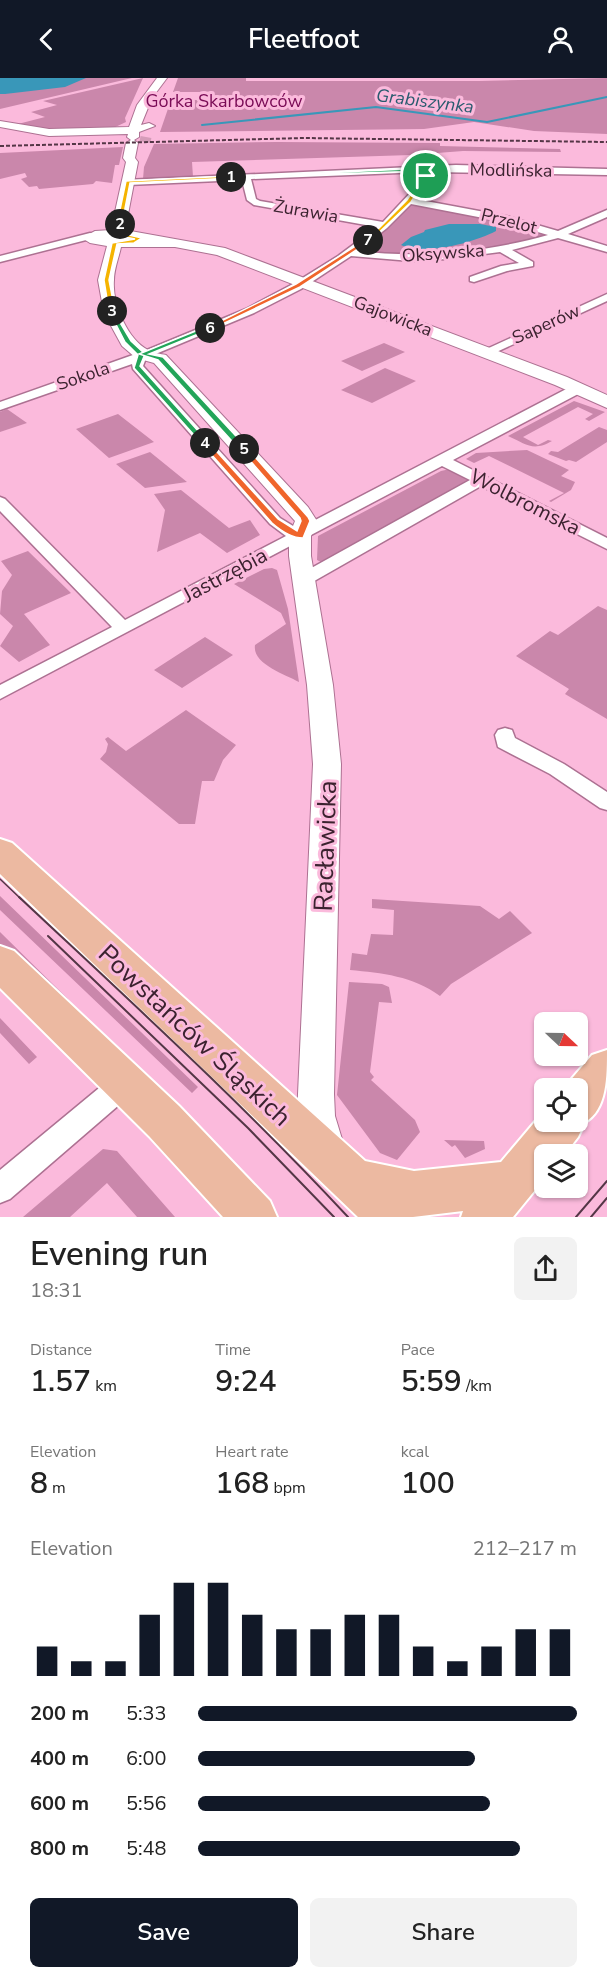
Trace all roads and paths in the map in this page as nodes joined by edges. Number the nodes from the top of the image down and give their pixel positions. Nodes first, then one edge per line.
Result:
1 (161, 83) edge
2 (0, 124) edge
3 (140, 136) junction
4 (428, 169) junction
5 (607, 172) edge
6 (246, 177) junction
7 (128, 182) junction
8 (409, 201) junction
9 (607, 213) edge
10 (386, 225) junction
11 (558, 234) junction
12 (116, 238) junction
13 (92, 239) joint
14 (501, 248) junction
15 (607, 249) edge
16 (350, 253) junction
17 (0, 259) edge
18 (474, 279) dead end
19 (305, 282) junction
20 (607, 297) edge
21 (486, 352) junction
22 (142, 354) junction
23 (577, 389) junction
24 (607, 402) edge
25 (0, 406) edge
26 (442, 460) junction
27 (481, 480) junction
28 (0, 502) edge
29 (300, 536) junction
30 (607, 544) edge
31 (303, 580) junction
32 (122, 627) junction
33 (0, 693) edge
34 (505, 735) dead end
35 (607, 802) edge
36 (0, 853) edge
37 (0, 963) edge
38 (607, 1069) edge
39 (125, 1083) junction
40 (588, 1092) edge
41 (555, 1132) edge
42 (340, 1168) junction
43 (513, 1183) junction
44 (0, 1189) edge
45 (254, 1217) edge
46 (390, 1217) edge
47 (484, 1217) edge

1 - 3 street, Racławicka
1 - 3 street, Racławicka
2 - 3 street
3 - 7 street, Racławicka
4 - 5 street, Modlińska
4 - 6 street, Modlińska
4 - 8 street, Sokola
6 - 7 street, Modlińska
6 - 10 street, Żurawia
7 - 12 street, Racławicka
8 - 10 street, Sokola
8 - 11 street, Przelot
9 - 11 street, Oksywska
10 - 16 street, Sokola
11 - 14 street, Oksywska
11 - 15 street, Przelot
12 - 13 street, Gajowicka
12 - 19 street, Gajowicka
12 - 22 street, Racławicka
13 - 17 street
14 - 16 street, Oksywska
14 - 18 street, Oksywska
16 - 19 street, Sokola
19 - 21 street, Gajowicka
19 - 22 street, Sokola
20 - 21 street, Saperów
21 - 23 street, Gajowicka
22 - 25 street, Sokola
22 - 29 street, Racławicka
23 - 24 street, Gajowicka
23 - 26 street, Jastrzębia
26 - 27 street, Wolbromska
26 - 29 street, Jastrzębia
27 - 30 street, Wolbromska
27 - 31 street
28 - 32 street
29 - 31 street, Racławicka
29 - 32 street, Jastrzębia
31 - 42 street, Racławicka
32 - 33 street, Jastrzębia
34 - 35 street
36 - 42 main road, Powstańców Śląskich
37 - 39 main road
38 - 40 main road
39 - 44 street
39 - 45 main road
41 - 43 main road
42 - 43 main road
42 - 46 main road, Powstańców Śląskich
43 - 47 main road

